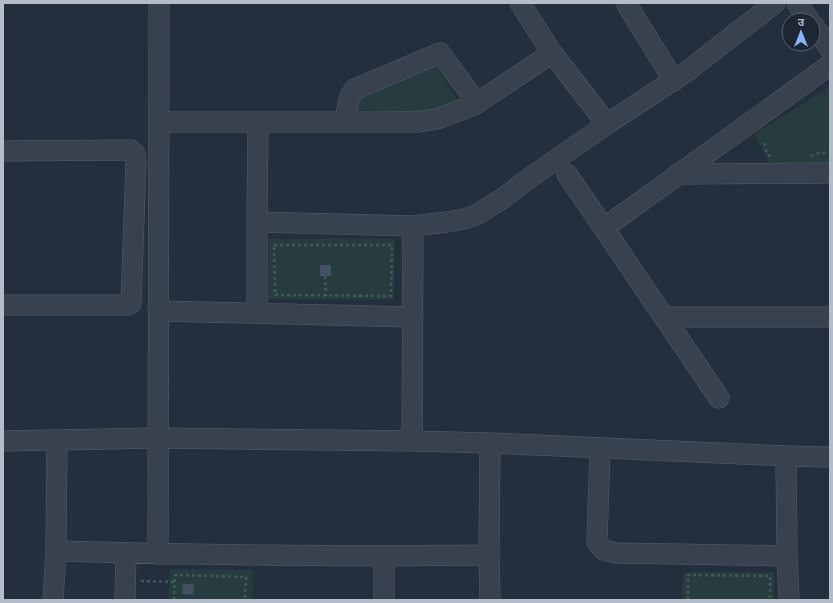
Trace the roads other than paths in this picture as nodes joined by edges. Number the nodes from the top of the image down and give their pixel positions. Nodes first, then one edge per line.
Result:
1 (159, 3) edge
2 (520, 3) edge
3 (626, 3) edge
4 (775, 3) edge
5 (797, 3) edge
6 (803, 12) edge
7 (821, 36) edge
8 (830, 49) edge
9 (552, 53) junction
10 (830, 65) edge
11 (674, 81) junction
12 (477, 103) junction
13 (159, 122) junction
14 (258, 122) junction
15 (346, 122) junction
16 (607, 124) junction
17 (3, 151) edge
18 (830, 173) edge
19 (567, 174) dead end
20 (678, 174) junction
21 (257, 222) junction
22 (413, 226) junction
23 (604, 228) junction
24 (3, 305) edge
25 (158, 311) junction
26 (257, 313) junction
27 (413, 317) junction
28 (665, 317) junction
29 (830, 317) edge
30 (719, 398) dead end
31 (158, 438) junction
32 (57, 440) junction
33 (3, 441) edge
34 (412, 441) junction
35 (490, 443) junction
36 (600, 449) junction
37 (786, 456) junction
38 (830, 457) edge
39 (56, 551) junction
40 (126, 553) junction
41 (158, 554) junction
42 (489, 555) junction
43 (787, 556) junction
44 (384, 557) junction
45 (53, 600) edge
46 (125, 600) edge
47 (384, 600) edge
48 (490, 600) edge
49 (789, 600) edge

1 - 13 street
2 - 9 street
3 - 11 street
4 - 11 street
5 - 6 street
7 - 8 street
9 - 12 street
9 - 16 street
10 - 20 street
11 - 16 street
12 - 15 street
12 - 15 street
13 - 14 street
13 - 25 street
14 - 15 street
14 - 21 street
16 - 22 street
17 - 24 street
18 - 20 street
19 - 23 street
20 - 23 street
21 - 22 street
21 - 26 street
22 - 27 street
23 - 28 street
25 - 26 street
25 - 31 street
26 - 27 street
27 - 34 street
28 - 29 street
28 - 30 street
31 - 32 street
31 - 34 street
31 - 41 street
32 - 33 street
32 - 39 street
34 - 35 street
35 - 36 street
35 - 42 street
36 - 37 street
36 - 43 street
37 - 38 street
37 - 43 street
39 - 40 street
39 - 45 street
40 - 41 street
40 - 46 street
41 - 44 street
42 - 44 street
42 - 48 street
43 - 49 street
44 - 47 street

